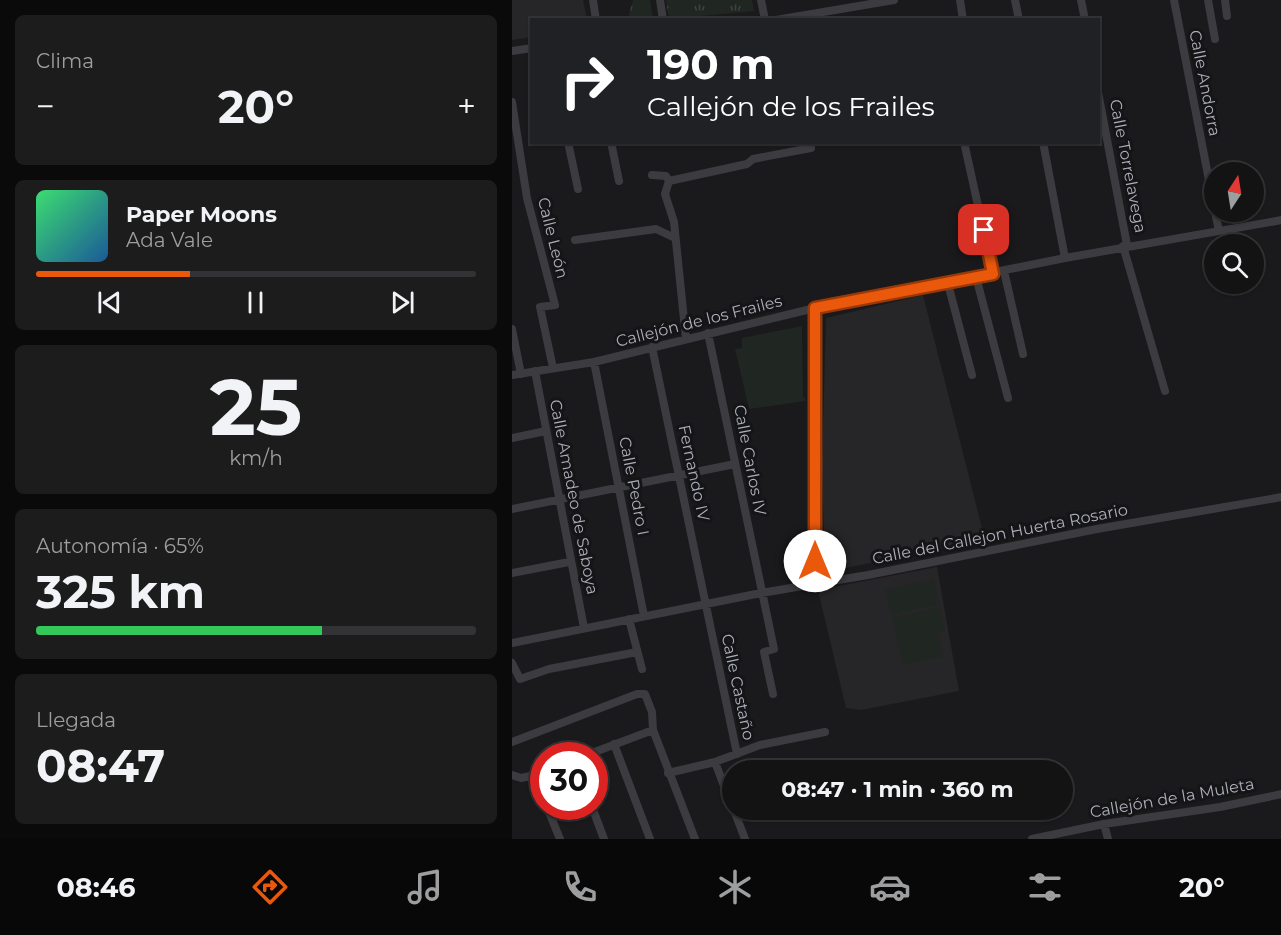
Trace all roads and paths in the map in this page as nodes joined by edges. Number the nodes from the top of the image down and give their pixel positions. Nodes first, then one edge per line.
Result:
1 (593, 0) edge
2 (660, 0) edge
3 (761, 0) edge
4 (894, 0) edge
5 (960, 0) edge
6 (1015, 0) edge
7 (1081, 0) edge
8 (1174, 0) edge
9 (1208, 0) edge
10 (1225, 0) edge
11 (1228, 16) dead end
12 (596, 18) edge
13 (663, 18) edge
14 (765, 18) edge
15 (788, 18) edge
16 (963, 18) edge
17 (1019, 18) edge
18 (1085, 18) edge
19 (1215, 39) dead end
20 (530, 48) edge
21 (512, 51) edge
22 (512, 102) edge
23 (1100, 103) edge
24 (568, 144) edge
25 (611, 144) edge
26 (964, 144) edge
27 (1043, 144) edge
28 (811, 148) dead end
29 (1205, 162) edge
30 (652, 175) dead end
31 (619, 181) dead end
32 (669, 181) junction
33 (578, 189) dead end
34 (1282, 220) edge
35 (1217, 222) edge
36 (1219, 231) junction
37 (675, 238) junction
38 (575, 240) dead end
39 (1125, 246) junction
40 (1066, 258) junction
41 (1004, 271) junction
42 (993, 274) junction
43 (976, 277) junction
44 (948, 284) junction
45 (815, 308) junction
46 (512, 328) edge
47 (708, 333) junction
48 (686, 339) junction
49 (652, 347) junction
50 (1023, 354) dead end
51 (594, 362) junction
52 (552, 368) junction
53 (535, 371) junction
54 (516, 375) edge
55 (972, 375) dead end
56 (1165, 391) dead end
57 (1007, 398) dead end
58 (546, 431) junction
59 (512, 438) edge
60 (735, 464) junction
61 (679, 475) junction
62 (618, 487) junction
63 (1282, 497) edge
64 (559, 499) junction
65 (512, 509) edge
66 (569, 562) junction
67 (512, 573) edge
68 (815, 584) junction
69 (761, 593) junction
70 (705, 604) junction
71 (644, 616) junction
72 (629, 619) junction
73 (584, 628) junction
74 (512, 643) edge
75 (637, 652) junction
76 (512, 663) edge
77 (642, 669) dead end
78 (773, 694) dead end
79 (653, 730) junction
80 (825, 732) dead end
81 (512, 742) edge
82 (614, 744) junction
83 (608, 746) edge
84 (737, 754) junction
85 (715, 762) junction
86 (668, 773) junction
87 (512, 775) edge
88 (530, 777) edge
89 (722, 780) edge
90 (1282, 794) edge
91 (552, 820) edge
92 (597, 820) edge
93 (738, 820) edge
94 (1104, 824) junction
95 (1051, 837) edge
96 (560, 839) edge
97 (604, 839) edge
98 (650, 839) edge
99 (695, 839) edge
100 (745, 839) edge
101 (1032, 839) edge
102 (1108, 839) edge

1 - 12 street
2 - 13 street
3 - 14 street
4 - 15 street
5 - 16 street
6 - 17 street
7 - 18 street
8 - 29 street, Calle Andorra
9 - 19 street
10 - 11 street
20 - 21 street
22 - 52 street, Calle León
23 - 39 street, Calle Torrelavega
24 - 33 street
25 - 31 street
26 - 42 street
27 - 40 street
28 - 32 street
30 - 32 street
32 - 37 street
34 - 36 street, Callejón de los Frailes
35 - 36 street
36 - 39 street, Callejón de los Frailes
37 - 38 street
37 - 48 street
39 - 40 street, Callejón de los Frailes
39 - 56 street, Calle Torrelavega
40 - 41 street, Callejón de los Frailes
41 - 42 street, Callejón de los Frailes
41 - 50 street
42 - 43 street, Callejón de los Frailes
43 - 44 street, Callejón de los Frailes
43 - 57 street
44 - 45 street, Callejón de los Frailes
44 - 55 street
45 - 47 street, Callejón de los Frailes
45 - 68 street
46 - 54 street
47 - 48 street, Callejón de los Frailes
47 - 60 street, Calle Carlos IV
48 - 49 street, Callejón de los Frailes
49 - 51 street, Callejón de los Frailes
49 - 61 street, Fernando IV
51 - 52 street, Callejón de los Frailes
51 - 62 street, Calle Pedro I
52 - 53 street, Callejón de los Frailes
53 - 54 street, Callejón de los Frailes
53 - 58 street, Calle Amadeo de Saboya
58 - 59 street
58 - 64 street, Calle Amadeo de Saboya
60 - 61 street
60 - 69 street, Calle Carlos IV
61 - 62 street
61 - 70 street, Fernando IV
62 - 64 street
62 - 71 street, Calle Pedro I
63 - 68 street, Calle del Callejon Huerta Rosario
64 - 65 street
64 - 66 street, Calle Amadeo de Saboya
66 - 67 street
66 - 73 street, Calle Amadeo de Saboya
68 - 69 street, Calle del Callejon Huerta Rosario
69 - 70 street, Calle del Callejon Huerta Rosario
69 - 78 street, Calle Carlos IV
70 - 71 street, Calle del Callejon Huerta Rosario
70 - 84 street, Calle Castaño
71 - 72 street, Calle del Callejon Huerta Rosario
72 - 73 street, Calle del Callejon Huerta Rosario
72 - 75 street
73 - 74 street, Calle del Callejon Huerta Rosario
75 - 76 street
75 - 77 street
79 - 81 street
79 - 82 street
79 - 86 street
80 - 84 street
82 - 83 street
82 - 98 street
84 - 85 street, Calle Castaño
85 - 86 street, Calle Castaño
85 - 89 street
86 - 99 street
87 - 88 street
90 - 94 street, Callejón de la Muleta
91 - 96 street
92 - 97 street
93 - 100 street
94 - 95 street, Callejón de la Muleta
94 - 102 street
95 - 101 street, Callejón de la Muleta

